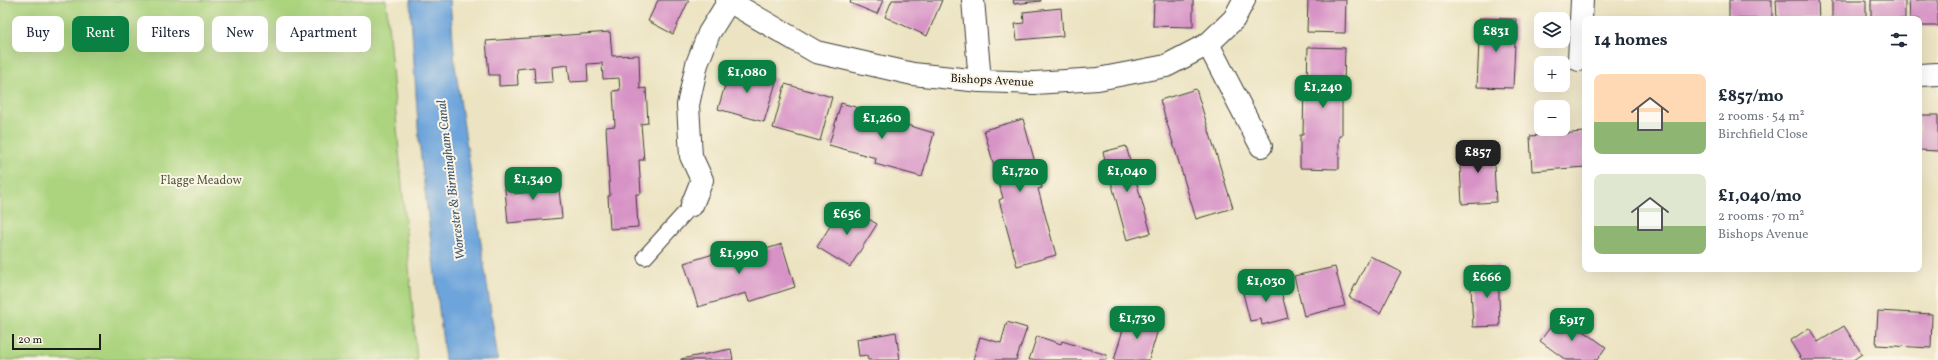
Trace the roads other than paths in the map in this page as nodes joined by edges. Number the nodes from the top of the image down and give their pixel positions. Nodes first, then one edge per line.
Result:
1 (728, 0) edge
2 (973, 0) edge
3 (1244, 0) edge
4 (1582, 0) edge
5 (1208, 44) junction
6 (1579, 60) dead end
7 (1938, 74) edge
8 (1922, 75) edge
9 (980, 81) junction
10 (1261, 146) dead end
11 (692, 205) joint
12 (646, 256) dead end

1 - 9 street, Bishops Avenue
1 - 11 street
2 - 9 street
3 - 5 street, Bishops Avenue
4 - 6 street
5 - 9 street, Bishops Avenue
5 - 10 street
7 - 8 street
11 - 12 lane

